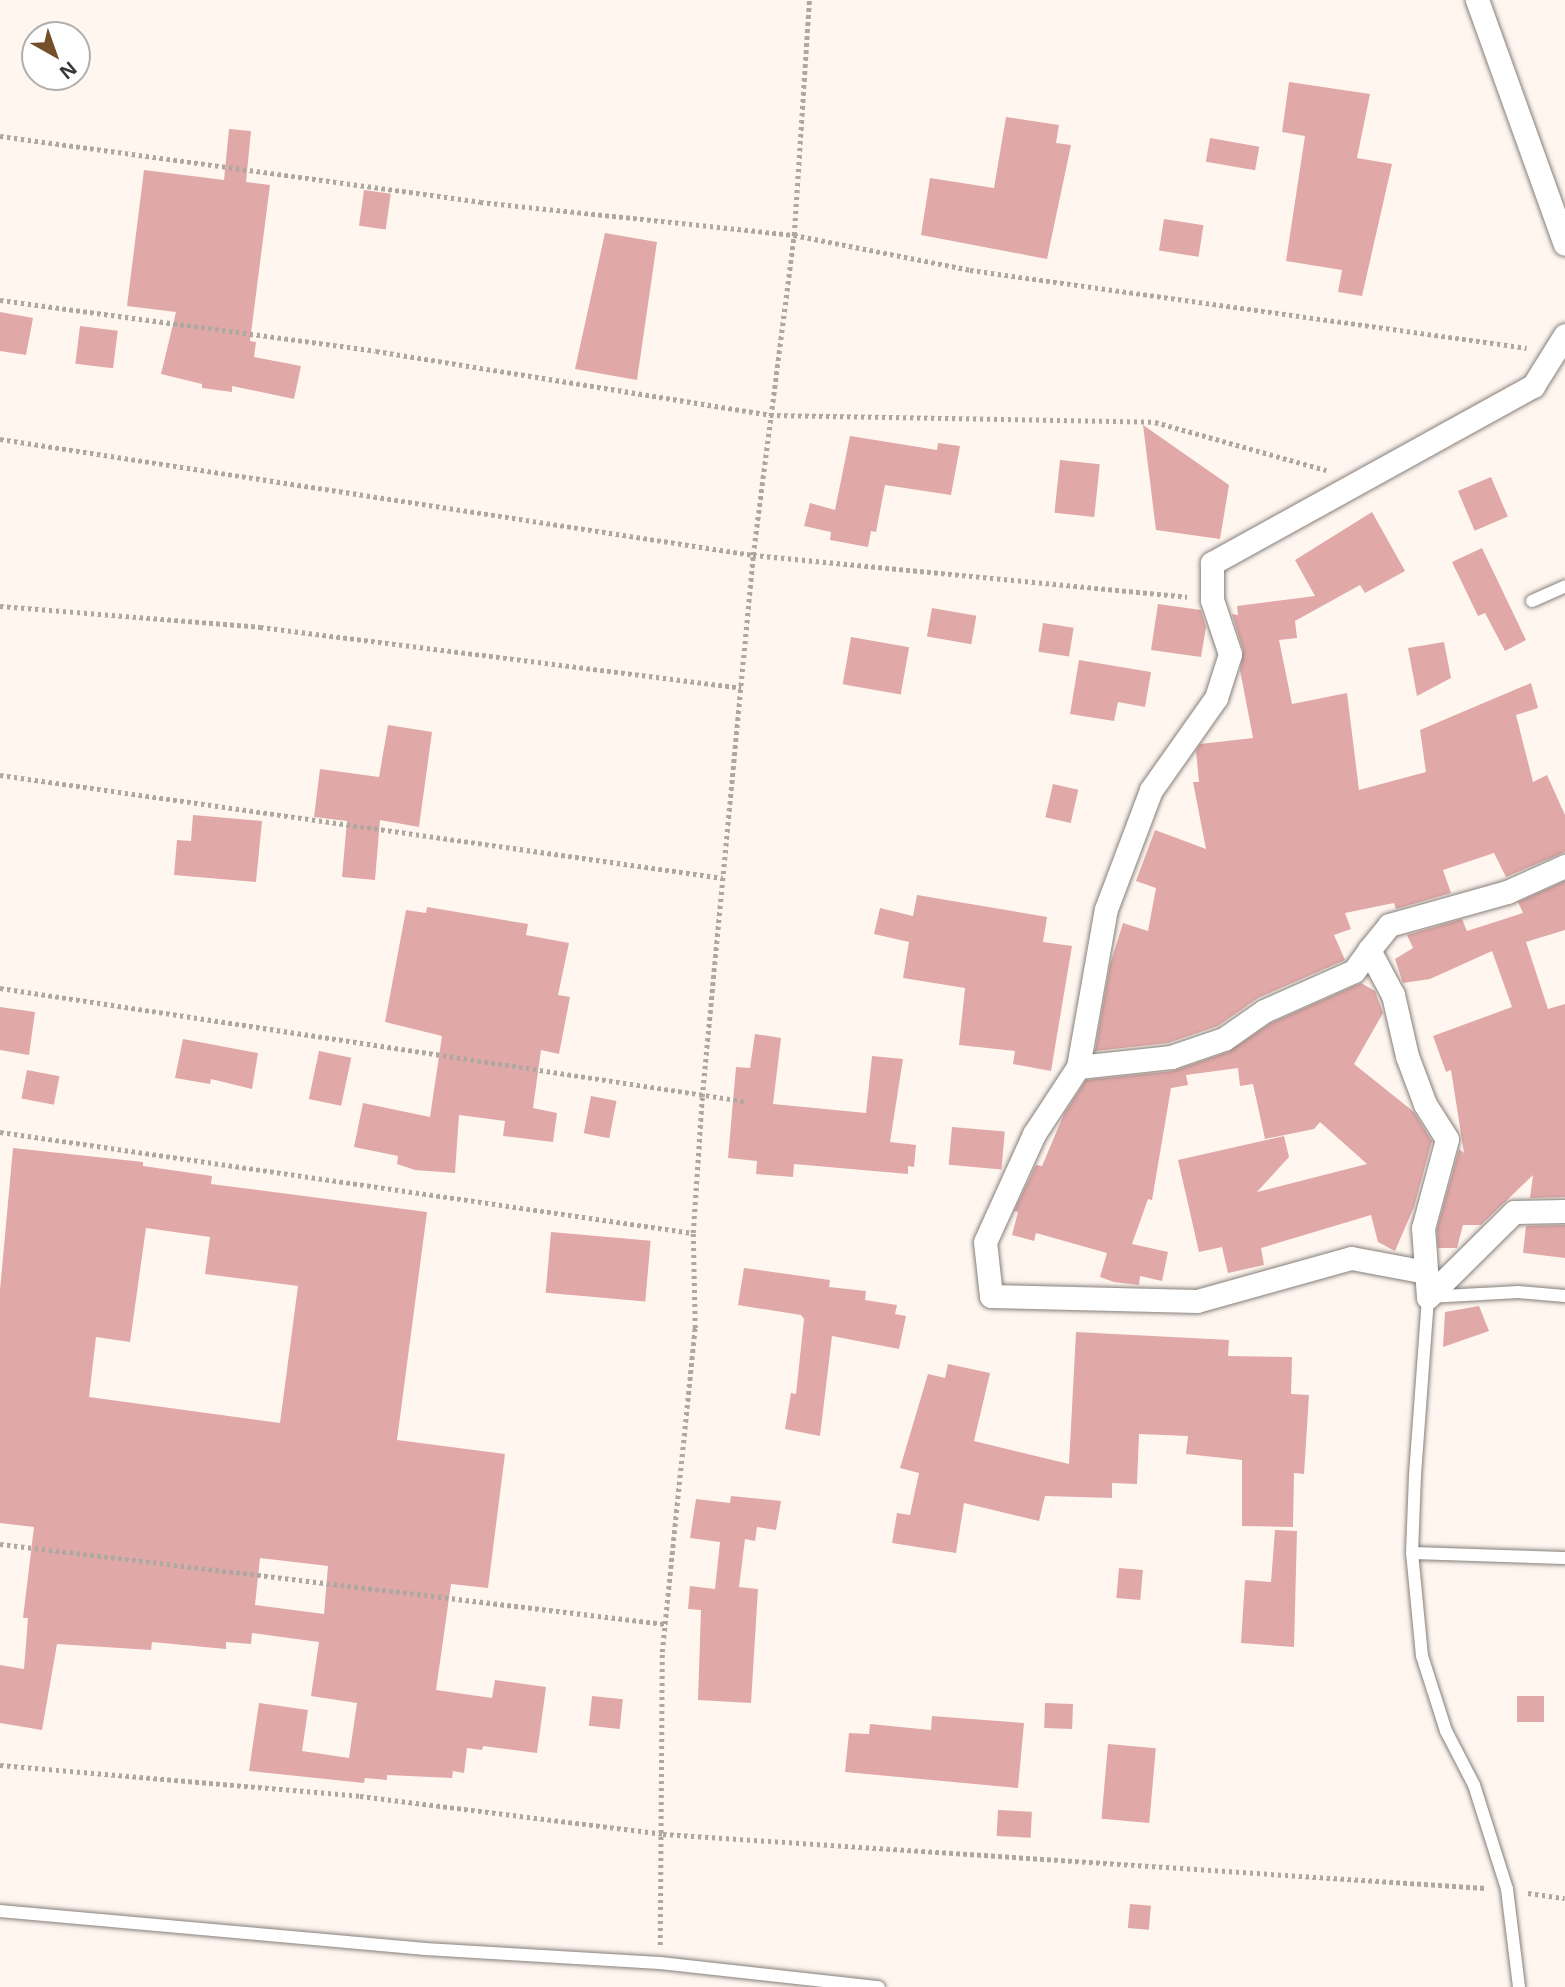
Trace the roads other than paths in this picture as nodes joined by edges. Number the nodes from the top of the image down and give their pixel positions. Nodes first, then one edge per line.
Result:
1 (1477, 0) edge
2 (1565, 244) edge
3 (1561, 344) edge
4 (1565, 586) edge
5 (1532, 601) dead end
6 (1565, 866) edge
7 (1369, 950) junction
8 (1078, 1067) junction
9 (1565, 1211) edge
10 (1426, 1272) junction
11 (1565, 1296) edge
12 (1428, 1297) junction
13 (1412, 1553) junction
14 (1565, 1558) edge
15 (0, 1911) edge
16 (844, 1985) edge
17 (879, 1987) edge
18 (1519, 1987) edge

1 - 2 street
3 - 8 street
4 - 5 lane
6 - 7 street
7 - 8 street
7 - 10 street
8 - 10 street
9 - 12 street
10 - 12 street
11 - 12 lane
12 - 13 lane
13 - 14 lane
13 - 18 lane
15 - 16 lane
16 - 17 lane

